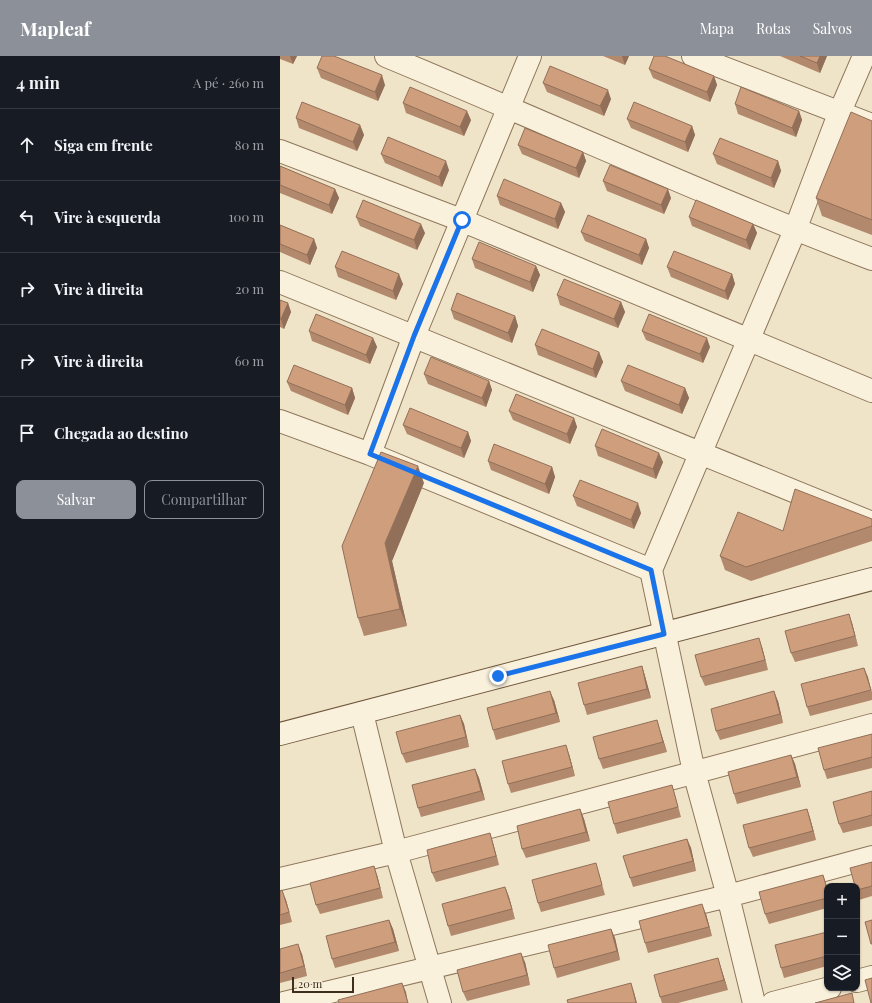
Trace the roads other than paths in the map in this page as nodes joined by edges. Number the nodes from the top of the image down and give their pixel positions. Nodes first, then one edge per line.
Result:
1 (386, 56) edge
2 (530, 56) edge
3 (693, 56) edge
4 (864, 56) edge
5 (509, 106) junction
6 (839, 114) junction
7 (872, 125) edge
8 (280, 151) edge
9 (462, 220) junction
10 (795, 230) junction
11 (872, 258) edge
12 (280, 282) edge
13 (414, 336) junction
14 (749, 339) junction
15 (872, 391) edge
16 (280, 421) edge
17 (700, 452) junction
18 (370, 454) junction
19 (872, 523) edge
20 (651, 570) junction
21 (872, 579) edge
22 (664, 634) junction
23 (362, 713) junction
24 (872, 725) edge
25 (280, 734) edge
26 (694, 772) junction
27 (396, 852) junction
28 (872, 857) edge
29 (280, 879) edge
30 (728, 896) junction
31 (430, 968) junction
32 (872, 977) edge
33 (860, 980) edge
34 (824, 990) edge
35 (284, 1003) edge
36 (440, 1003) edge
37 (754, 1003) edge
38 (773, 1003) edge

1 - 5 street
2 - 5 street
3 - 6 street
4 - 6 street
5 - 9 street
5 - 10 street
6 - 7 street
6 - 10 street
8 - 9 street
9 - 13 street
9 - 14 street
10 - 11 street
10 - 14 street
12 - 13 street
13 - 17 street
13 - 18 street
14 - 15 street
14 - 17 street
16 - 18 street
17 - 19 street
17 - 20 street
18 - 20 street
20 - 22 street
21 - 22 street
22 - 23 street
22 - 26 street
23 - 25 street
23 - 27 street
24 - 26 street
26 - 27 street
26 - 30 street
27 - 29 street
27 - 31 street
28 - 30 street
30 - 31 street
30 - 37 street
31 - 35 street
31 - 36 street
32 - 33 street
34 - 38 street

